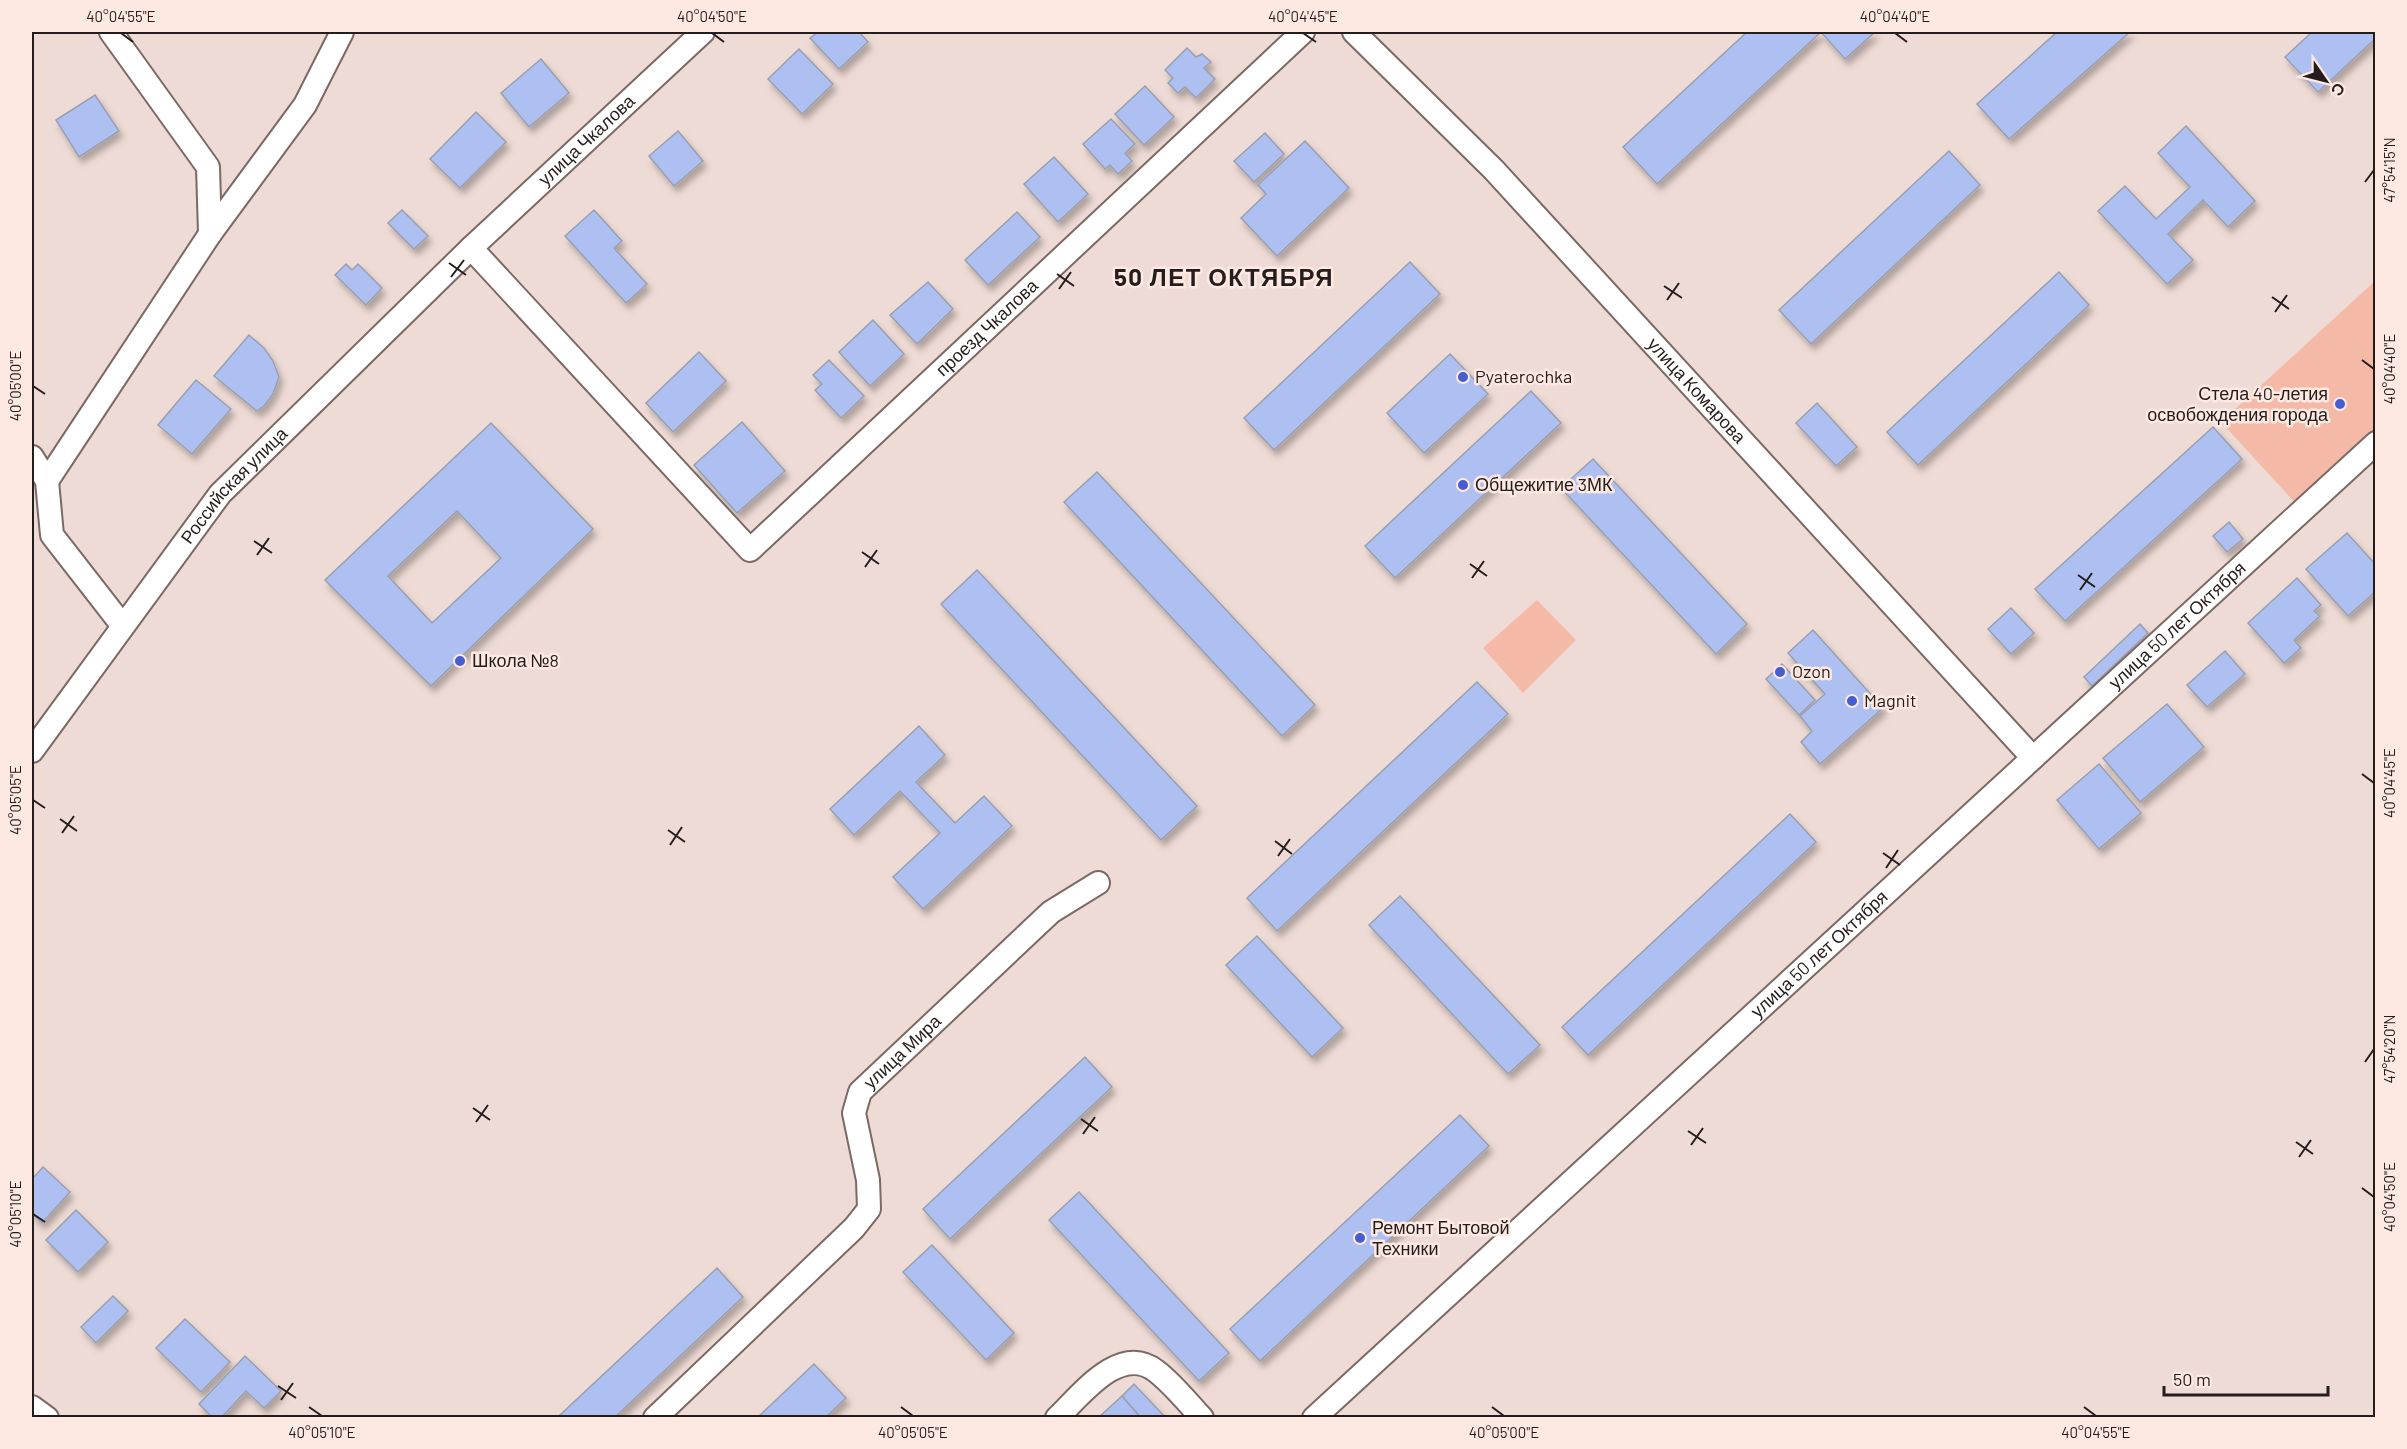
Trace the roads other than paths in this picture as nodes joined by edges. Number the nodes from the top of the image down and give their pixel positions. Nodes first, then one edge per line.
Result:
1 (111, 32) edge
2 (342, 32) edge
3 (702, 32) edge
4 (1303, 32) edge
5 (1354, 32) edge
6 (210, 234) junction
7 (471, 248) junction
8 (2376, 443) edge
9 (32, 457) edge
10 (47, 481) junction
11 (122, 625) junction
12 (32, 751) edge
13 (2032, 758) junction
14 (1098, 883) dead end
15 (32, 1407) edge
16 (47, 1418) edge
17 (656, 1418) edge
18 (1057, 1418) edge
19 (1202, 1418) edge
20 (1314, 1418) edge

1 - 6 street
2 - 6 street
3 - 7 street, улица Чкалова
4 - 7 street, проезд Чкалова
5 - 13 street, улица Комарова
6 - 10 street
7 - 11 street, Российская улица
8 - 13 street, улица 50 лет Октября
9 - 10 street
10 - 11 street
11 - 12 street, Российская улица
13 - 20 street, улица 50 лет Октября
14 - 17 street, улица Мира
15 - 16 street
18 - 19 street

